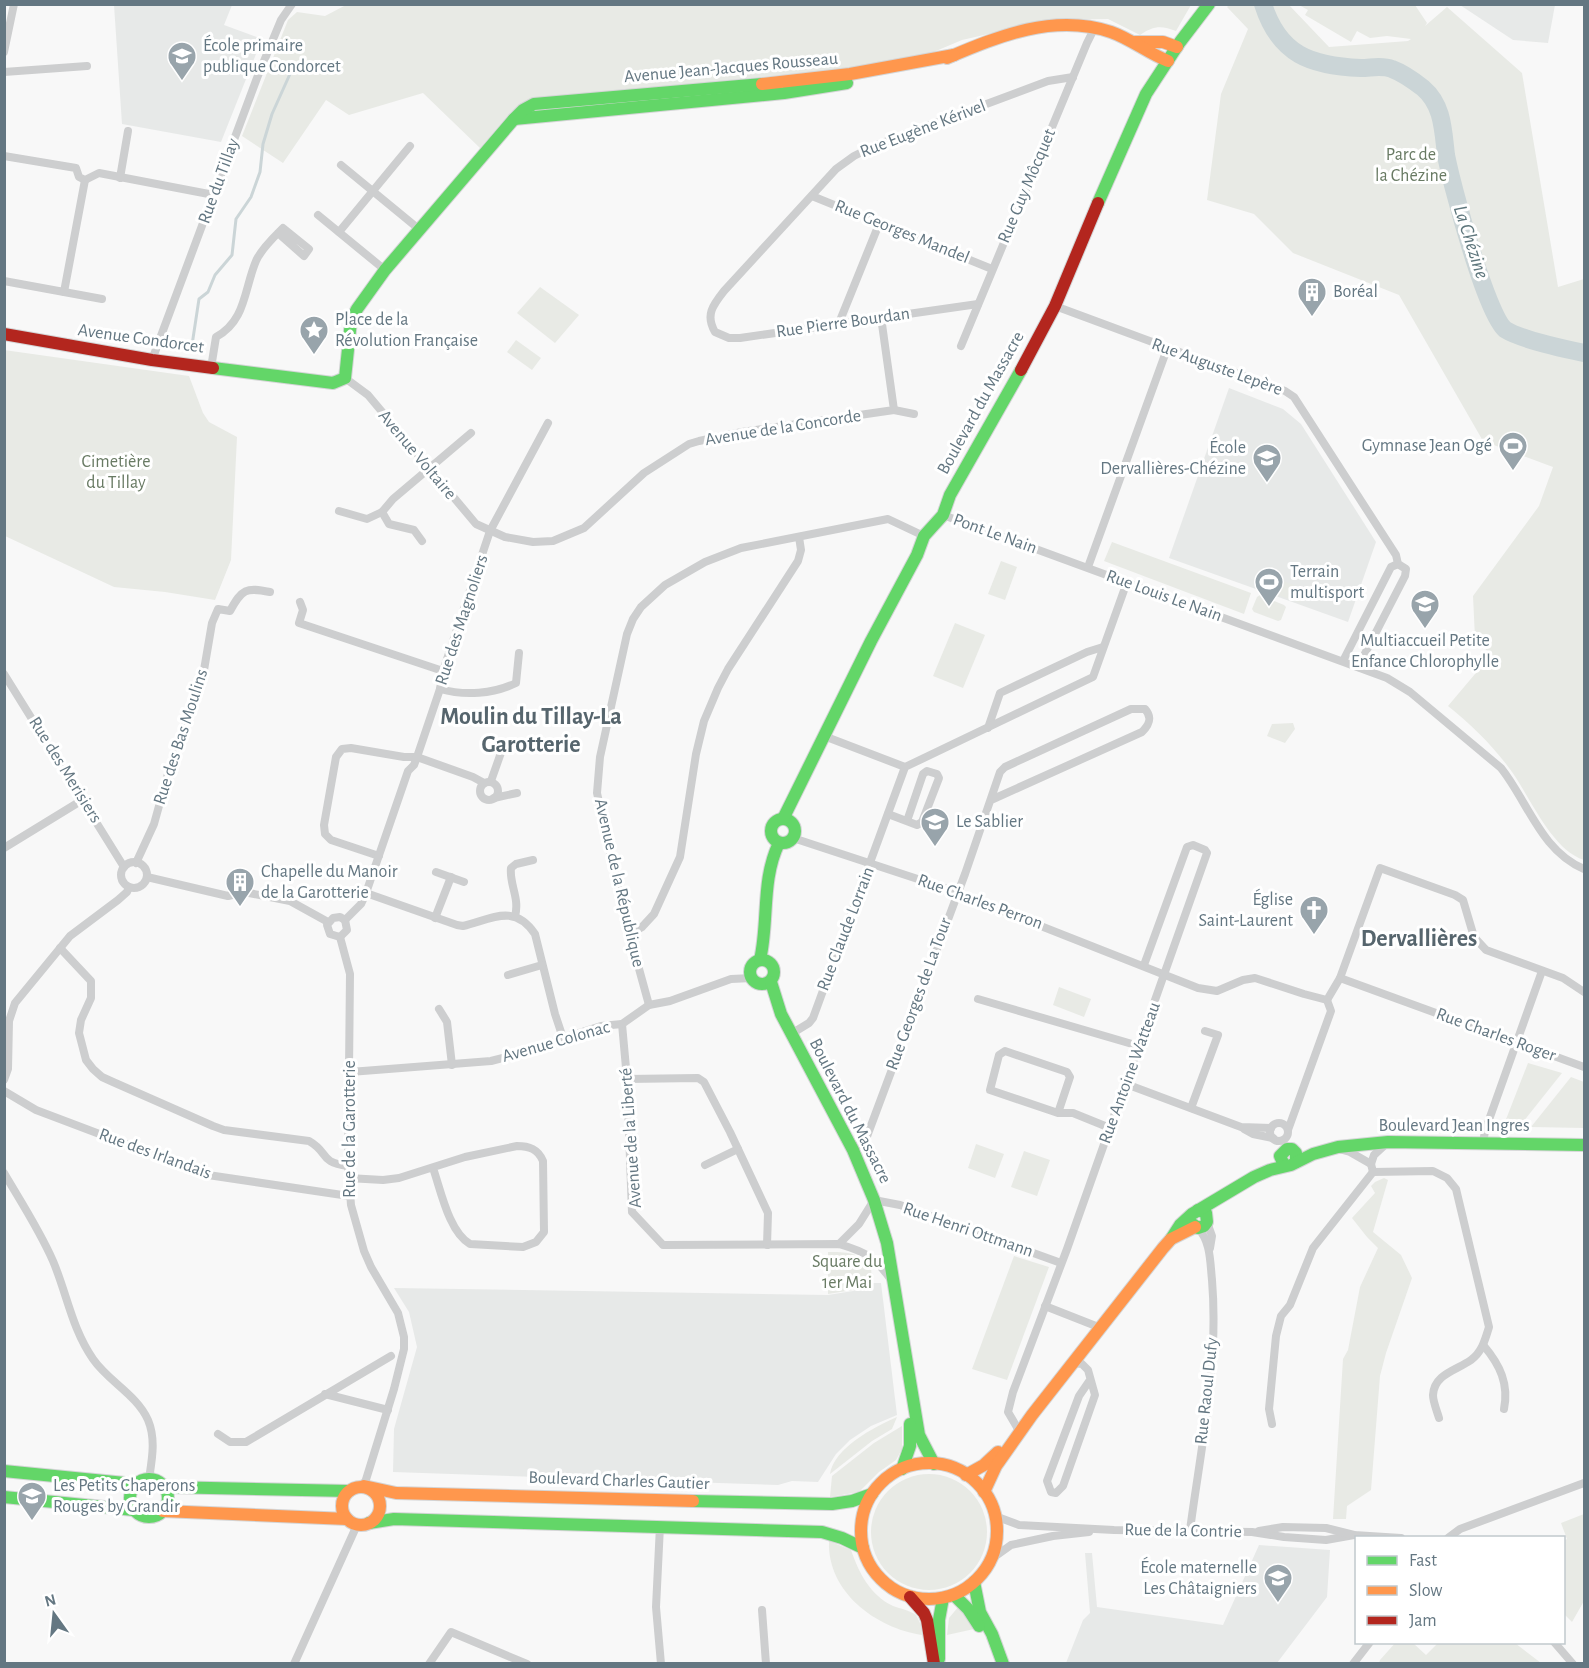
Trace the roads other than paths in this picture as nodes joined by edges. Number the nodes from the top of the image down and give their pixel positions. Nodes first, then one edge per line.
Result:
1 (292, 4) edge
2 (1209, 4) edge
3 (10, 9) edge
4 (1095, 27) junction
5 (1135, 42) junction
6 (1177, 47) junction
7 (4, 52) edge
8 (1168, 62) junction
9 (87, 66) dead end
10 (4, 72) edge
11 (1073, 77) junction
12 (128, 131) dead end
13 (410, 146) dead end
14 (4, 156) edge
15 (341, 165) dead end
16 (120, 178) junction
17 (86, 180) junction
18 (373, 190) junction
19 (214, 195) junction
20 (812, 196) junction
21 (318, 214) dead end
22 (879, 224) junction
23 (420, 230) junction
24 (339, 232) junction
25 (278, 233) dead end
26 (993, 269) junction
27 (385, 270) junction
28 (4, 281) edge
29 (64, 292) junction
30 (102, 299) dead end
31 (978, 304) junction
32 (1055, 306) junction
33 (881, 317) junction
34 (839, 323) junction
35 (712, 327) joint
36 (4, 334) edge
37 (961, 346) dead end
38 (1167, 349) junction
39 (152, 360) junction
40 (211, 368) junction
41 (345, 378) junction
42 (894, 410) junction
43 (914, 414) dead end
44 (548, 423) dead end
45 (471, 433) dead end
46 (429, 469) junction
47 (339, 511) dead end
48 (382, 513) junction
49 (943, 515) junction
50 (490, 531) junction
51 (924, 536) junction
52 (799, 537) junction
53 (422, 541) dead end
54 (1398, 564) junction
55 (1088, 567) junction
56 (1127, 582) junction
57 (270, 592) dead end
58 (300, 602) dead end
59 (1103, 647) junction
60 (519, 653) dead end
61 (1343, 661) junction
62 (1358, 667) junction
63 (443, 670) junction
64 (4, 674) edge
65 (440, 689) junction
66 (988, 728) junction
67 (824, 736) junction
68 (502, 747) dead end
69 (417, 757) junction
70 (905, 767) junction
71 (487, 782) junction
72 (518, 793) dead end
73 (494, 798) junction
74 (84, 799) junction
75 (991, 800) junction
76 (888, 814) junction
77 (783, 819) junction
78 (906, 820) junction
79 (793, 838) junction
80 (779, 843) junction
81 (4, 849) edge
82 (379, 856) junction
83 (533, 860) dead end
84 (136, 863) junction
85 (871, 863) junction
86 (124, 867) junction
87 (1584, 868) edge
88 (436, 872) dead end
89 (147, 876) junction
90 (450, 877) junction
91 (464, 882) dead end
92 (129, 887) junction
93 (366, 893) junction
94 (957, 893) junction
95 (515, 916) junction
96 (435, 918) junction
97 (345, 920) junction
98 (328, 922) junction
99 (630, 934) junction
100 (340, 937) junction
101 (60, 948) junction
102 (760, 960) junction
103 (542, 965) junction
104 (1144, 965) junction
105 (1542, 971) junction
106 (1165, 974) junction
107 (508, 975) dead end
108 (752, 978) junction
109 (1340, 978) junction
110 (771, 982) junction
111 (1584, 992) edge
112 (978, 999) dead end
113 (1327, 1000) junction
114 (649, 1005) junction
115 (439, 1009) dead end
116 (621, 1024) junction
117 (1205, 1031) dead end
118 (791, 1034) junction
119 (563, 1038) junction
120 (1518, 1043) junction
121 (1139, 1046) junction
122 (452, 1065) junction
123 (1584, 1067) edge
124 (350, 1072) junction
125 (627, 1079) junction
126 (4, 1080) edge
127 (1126, 1084) junction
128 (4, 1091) edge
129 (1191, 1108) junction
130 (1294, 1110) junction
131 (1058, 1113) junction
132 (1281, 1123) junction
133 (1241, 1127) junction
134 (1110, 1128) junction
135 (1271, 1128) junction
136 (1288, 1133) junction
137 (1274, 1139) junction
138 (1388, 1142) junction
139 (1483, 1143) junction
140 (1583, 1148) edge
141 (738, 1149) junction
142 (853, 1150) junction
143 (1330, 1150) junction
144 (1288, 1156) junction
145 (705, 1165) dead end
146 (348, 1166) junction
147 (433, 1168) junction
148 (1372, 1168) junction
149 (4, 1173) edge
150 (348, 1178) junction
151 (349, 1196) junction
152 (874, 1200) junction
153 (1200, 1220) junction
154 (839, 1244) junction
155 (767, 1245) junction
156 (1061, 1263) junction
157 (892, 1282) junction
158 (1045, 1306) junction
159 (1101, 1328) junction
160 (1484, 1346) junction
161 (391, 1356) dead end
162 (1073, 1363) junction
163 (906, 1366) junction
164 (1090, 1380) junction
165 (325, 1394) junction
166 (1503, 1409) dead end
167 (388, 1410) junction
168 (1032, 1415) junction
169 (1439, 1418) dead end
170 (1272, 1424) dead end
171 (1018, 1429) junction
172 (218, 1434) dead end
173 (934, 1464) junction
174 (902, 1469) junction
175 (4, 1471) edge
176 (966, 1475) junction
177 (149, 1479) junction
178 (1584, 1482) edge
179 (135, 1484) junction
180 (364, 1486) junction
181 (164, 1487) junction
182 (349, 1491) junction
183 (984, 1492) junction
184 (873, 1494) junction
185 (4, 1497) edge
186 (134, 1510) junction
187 (163, 1511) junction
188 (995, 1516) junction
189 (358, 1522) junction
190 (660, 1526) junction
191 (1114, 1530) junction
192 (1190, 1530) junction
193 (1370, 1536) edge
194 (1451, 1536) edge
195 (863, 1548) junction
196 (990, 1560) junction
197 (974, 1582) junction
198 (948, 1596) junction
199 (910, 1597) junction
200 (762, 1610) dead end
201 (1369, 1644) edge
202 (1556, 1644) edge
203 (294, 1664) edge
204 (429, 1664) edge
205 (527, 1664) edge
206 (661, 1664) edge
207 (766, 1664) edge
208 (934, 1664) edge
209 (939, 1664) edge
210 (1002, 1664) edge
211 (1353, 1664) edge
212 (1573, 1664) edge

1 - 19 street, Rue du Tillay
2 - 6 main road, Boulevard du Massacre
3 - 7 street
4 - 5 main road, Avenue Jean-Jacques Rousseau
4 - 11 street, Rue Guy Môcquet
4 - 23 main road, Avenue Jean-Jacques Rousseau
5 - 6 main road, Avenue Jean-Jacques Rousseau
5 - 8 main road, Avenue Jean-Jacques Rousseau
6 - 8 main road, Boulevard du Massacre
8 - 32 main road, Boulevard du Massacre
9 - 10 street
11 - 20 street, Rue Eugène Kérivel
11 - 26 street, Rue Guy Môcquet
12 - 16 street
13 - 18 street
14 - 17 street
15 - 18 street
16 - 17 street
16 - 19 street
17 - 29 street
18 - 23 street
18 - 24 street
19 - 39 street, Rue du Tillay
20 - 22 street, Rue Georges Mandel
20 - 35 street, Rue Eugène Kérivel
21 - 24 street
22 - 26 street, Rue Georges Mandel
22 - 34 street
23 - 27 main road, Avenue Jean-Jacques Rousseau
24 - 27 street
25 - 40 street
26 - 31 street, Rue Guy Môcquet
27 - 41 main road, Avenue Jean-Jacques Rousseau
28 - 29 street
29 - 30 street
31 - 33 street, Rue Pierre Bourdan
31 - 37 street, Rue Guy Môcquet
32 - 38 street, Rue Auguste Lepère
32 - 49 main road, Boulevard du Massacre
33 - 34 street, Rue Pierre Bourdan
33 - 42 street
34 - 35 street, Rue Pierre Bourdan
36 - 39 main road, Avenue Condorcet
38 - 54 street, Rue Auguste Lepère
38 - 55 street, Rue Louis Le Nain
39 - 40 main road, Avenue Condorcet
40 - 41 main road, Avenue Condorcet
41 - 46 street, Avenue Voltaire
42 - 43 street, Avenue de la Concorde
42 - 50 street, Avenue de la Concorde
44 - 50 street, Rue des Magnoliers
45 - 46 street
46 - 48 street
46 - 50 street, Avenue Voltaire
47 - 48 street
48 - 53 street
49 - 51 main road, Boulevard du Massacre
49 - 55 street, Pont Le Nain
50 - 63 street, Rue des Magnoliers
51 - 52 street, Avenue de la République
51 - 67 main road, Boulevard du Massacre
52 - 99 street
52 - 99 street, Avenue de la République
54 - 61 street
54 - 62 street, Rue Auguste Lepère
55 - 56 street, Rue Louis Le Nain
56 - 59 street
56 - 61 street, Rue Louis Le Nain
57 - 84 street, Rue des Bas Moulins
58 - 63 street
59 - 66 street
59 - 66 street
60 - 65 street
61 - 62 street, Rue Louis Le Nain
62 - 87 street, Rue Louis Le Nain
63 - 65 street, Rue des Magnoliers
64 - 74 street, Rue des Merisiers
65 - 69 street, Rue des Magnoliers
66 - 70 street
67 - 70 street
67 - 77 main road, Boulevard du Massacre
68 - 71 street
69 - 71 street
69 - 82 street, Rue des Magnoliers
69 - 82 street
70 - 76 street, Rue Claude Lorrain
71 - 73 street
71 - 73 street
72 - 73 street
74 - 81 street
74 - 86 street, Rue des Merisiers
75 - 75 street, Rue Georges de La Tour
75 - 94 street, Rue Georges de La Tour
76 - 78 street
76 - 85 street, Rue Claude Lorrain
77 - 79 main road
77 - 80 main road
78 - 78 street
79 - 80 main road
79 - 85 street, Rue Charles Perron
80 - 102 main road
82 - 93 street, Rue des Magnoliers
83 - 95 street
84 - 86 street
84 - 89 street
85 - 94 street, Rue Charles Perron
85 - 118 street, Rue Claude Lorrain
86 - 92 street
88 - 90 street
89 - 92 street
89 - 98 street
90 - 91 street
90 - 96 street
92 - 101 street
93 - 96 street
93 - 97 street, Rue des Magnoliers
94 - 104 street, Rue Charles Perron
94 - 142 street, Rue Georges de La Tour
95 - 96 street
95 - 103 street
97 - 98 street
97 - 100 street
98 - 100 street
99 - 114 street, Avenue de la République
100 - 124 street, Rue de la Garotterie
101 - 126 street
101 - 146 street
102 - 108 main road
102 - 110 main road
103 - 107 street
103 - 119 street
104 - 106 street, Rue Charles Perron
104 - 106 street, Rue Antoine Watteau
105 - 109 street
105 - 111 street
105 - 120 street
106 - 113 street, Rue Charles Perron
106 - 121 street, Rue Antoine Watteau
108 - 110 main road
108 - 114 street, Avenue Colonac
109 - 113 street
109 - 120 street, Rue Charles Roger
110 - 118 main road, Boulevard du Massacre
112 - 121 street
113 - 130 street
114 - 116 street, Avenue Colonac
115 - 122 street
116 - 119 street, Avenue Colonac
116 - 125 street, Avenue de la Liberté
117 - 129 street
118 - 142 main road, Boulevard du Massacre
119 - 122 street, Avenue Colonac
120 - 123 street, Rue Charles Roger
120 - 139 street
121 - 127 street, Rue Antoine Watteau
122 - 124 street, Avenue Colonac
124 - 146 street, Rue de la Garotterie
125 - 141 street
125 - 155 street, Avenue de la Liberté
127 - 129 street
127 - 134 street, Rue Antoine Watteau
128 - 151 street, Rue des Irlandais
129 - 133 street
130 - 132 street
130 - 136 street
131 - 131 street
131 - 134 street
132 - 135 street
132 - 136 street
133 - 135 street
133 - 137 street
134 - 156 street, Rue Antoine Watteau
135 - 137 street
136 - 137 street
136 - 144 street
137 - 144 street
138 - 139 main road, Boulevard Jean Ingres
138 - 143 main road, Boulevard Jean Ingres
138 - 148 street
139 - 140 main road, Boulevard Jean Ingres
141 - 145 street
141 - 155 street
142 - 152 main road, Boulevard du Massacre
143 - 144 main road, Boulevard Jean Ingres
143 - 148 street
144 - 153 main road, Boulevard Jean Ingres
146 - 150 street, Rue de la Garotterie
147 - 147 street
147 - 150 street
148 - 160 street
148 - 170 street
149 - 177 street
150 - 151 street, Rue de la Garotterie
151 - 167 street, Rue de la Garotterie
152 - 154 street
152 - 156 street, Rue Henri Ottmann
152 - 157 main road, Boulevard du Massacre
153 - 159 main road, Boulevard Jean Ingres
153 - 192 street, Rue Raoul Dufy
154 - 155 street, Avenue de la Liberté
154 - 157 street, Avenue de la Liberté
156 - 158 street, Rue Antoine Watteau
157 - 163 main road, Boulevard du Massacre
158 - 159 street
158 - 171 street, Rue Antoine Watteau
159 - 162 main road, Boulevard Jean Ingres
160 - 166 street
160 - 169 street
161 - 165 street
162 - 164 street
162 - 168 main road, Boulevard Jean Ingres
163 - 173 main road, Boulevard du Massacre
163 - 174 main road, Boulevard du Massacre
164 - 164 street
165 - 167 street
165 - 172 street
167 - 180 street, Rue de la Garotterie
168 - 171 main road, Boulevard Jean Ingres
168 - 183 main road, Boulevard Jean Ingres
171 - 176 main road, Boulevard Jean Ingres
173 - 174 main road
173 - 176 main road
174 - 184 main road
175 - 179 main road
176 - 183 main road
177 - 179 main road
177 - 181 main road
178 - 194 street
179 - 186 main road
180 - 182 main road
180 - 184 main road, Boulevard Charles Gautier
180 - 189 main road
181 - 182 main road
181 - 187 main road
182 - 189 main road
183 - 188 main road
184 - 195 main road
185 - 186 main road
186 - 187 main road
187 - 189 main road
188 - 191 street, Rue de la Contrie
188 - 196 main road
189 - 190 main road
189 - 203 street
190 - 195 main road
190 - 206 street
191 - 192 street, Rue de la Contrie
191 - 196 street, Rue de la Contrie
192 - 193 street, Rue de la Contrie
195 - 199 main road
196 - 197 main road
197 - 198 main road
197 - 210 main road
198 - 199 main road
198 - 209 main road
198 - 210 main road
199 - 208 main road
200 - 207 street
201 - 211 street
202 - 212 street
204 - 205 street

